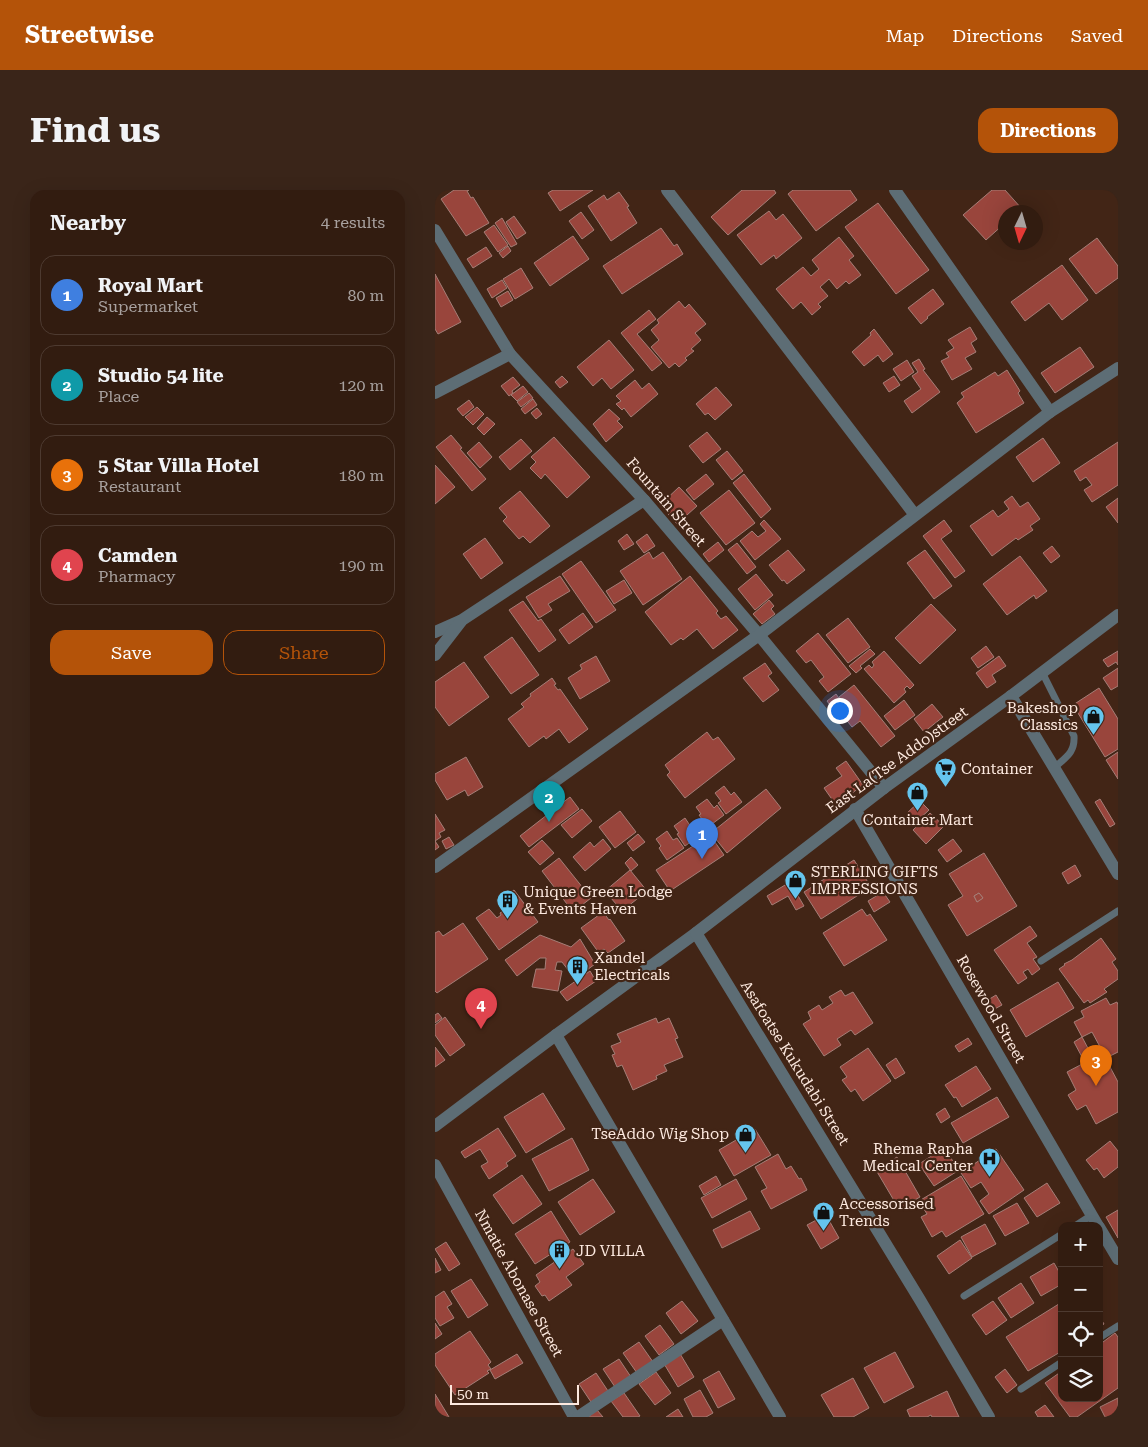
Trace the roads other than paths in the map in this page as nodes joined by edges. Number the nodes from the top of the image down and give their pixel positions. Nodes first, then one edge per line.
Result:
1 (667, 190) edge
2 (895, 190) edge
3 (435, 230) edge
4 (510, 354) junction
5 (1118, 368) edge
6 (435, 392) edge
7 (1050, 412) junction
8 (643, 500) junction
9 (915, 515) junction
10 (1118, 615) edge
11 (462, 620) junction
12 (435, 632) edge
13 (759, 635) junction
14 (435, 655) edge
15 (1042, 672) junction
16 (1011, 696) junction
17 (1054, 768) junction
18 (883, 788) junction
19 (855, 809) junction
20 (1113, 855) edge
21 (435, 867) edge
22 (1118, 874) edge
23 (1118, 911) edge
24 (696, 933) junction
25 (1041, 960) dead end
26 (556, 1035) junction
27 (435, 1126) edge
28 (435, 1165) edge
29 (1095, 1222) edge
30 (1103, 1234) edge
31 (1058, 1237) edge
32 (1118, 1259) edge
33 (964, 1296) dead end
34 (723, 1320) junction
35 (1118, 1326) edge
36 (1103, 1335) edge
37 (1058, 1365) edge
38 (1021, 1389) dead end
39 (574, 1417) edge
40 (578, 1417) edge
41 (780, 1417) edge
42 (989, 1417) edge

1 - 9 street
2 - 7 street
3 - 4 street, Fountain Street
4 - 6 street
4 - 8 street, Fountain Street
5 - 7 street
7 - 9 street
8 - 11 street
8 - 13 street, Fountain Street
9 - 13 street
10 - 15 street, East La(Tse Addo)street
11 - 12 street
11 - 14 street
13 - 18 street, Fountain Street
13 - 21 street
15 - 16 street, East La(Tse Addo)street
15 - 17 lane
16 - 17 street
16 - 18 street, East La(Tse Addo)street
17 - 20 street
18 - 19 street, East La(Tse Addo)street
19 - 24 street, East La(Tse Addo)street
19 - 29 street, Rosewood Street
20 - 22 street
23 - 25 lane
24 - 26 street, East La(Tse Addo)street
24 - 42 street, Asafoatse Kukudabi Street
26 - 27 street, East La(Tse Addo)street
26 - 34 street
28 - 39 street, Nmatie Abonase Street
30 - 32 street, Rosewood Street
31 - 33 lane
34 - 40 street
34 - 41 street
35 - 36 lane
37 - 38 lane

